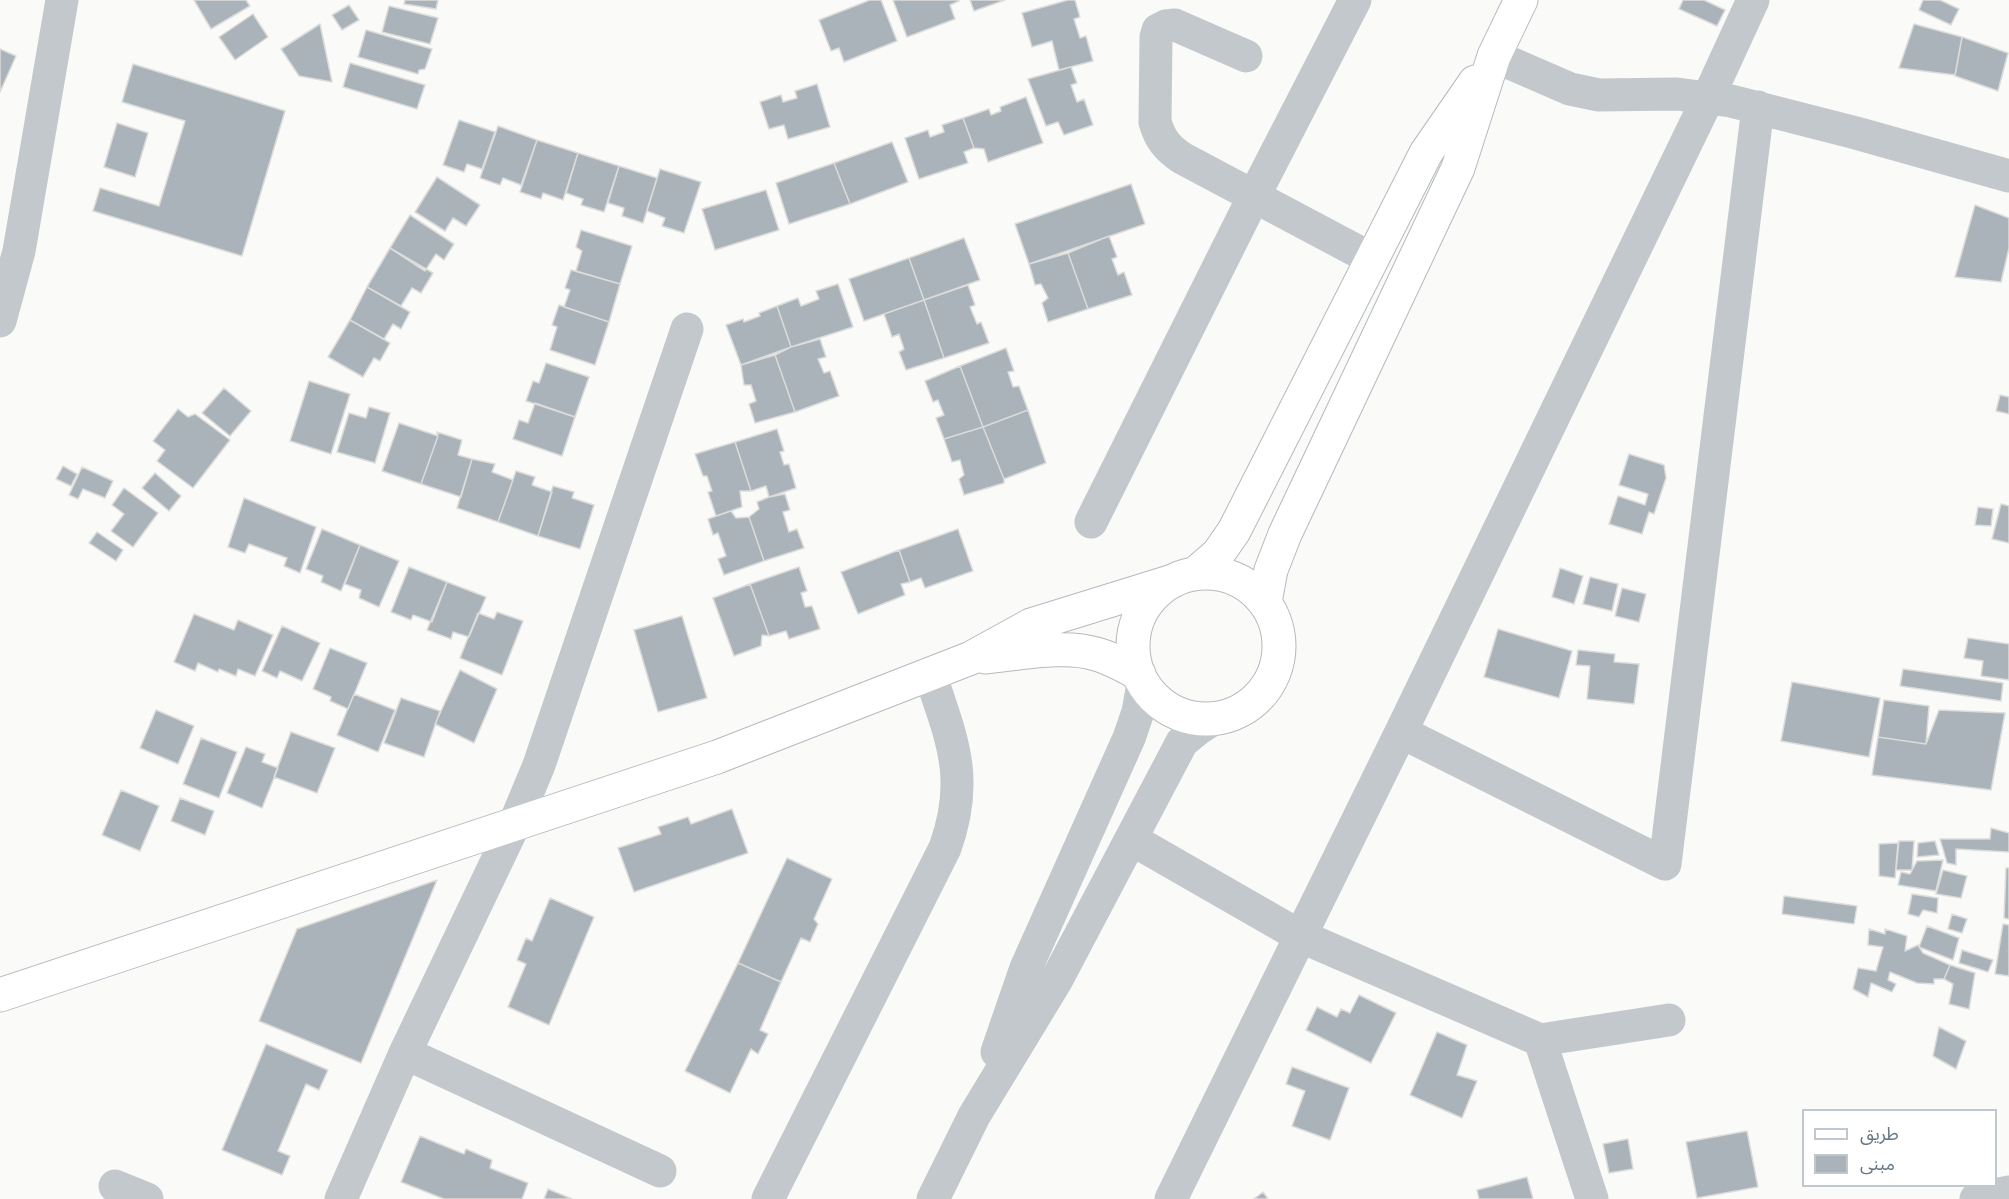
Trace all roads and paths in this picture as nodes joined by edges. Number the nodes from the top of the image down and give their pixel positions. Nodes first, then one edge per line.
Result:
1 (62, 0) edge
2 (1355, 0) edge
3 (1521, 0) edge
4 (1753, 0) edge
5 (1246, 56) dead end
6 (1494, 56) junction
7 (1708, 98) junction
8 (1758, 107) junction
9 (2009, 176) edge
10 (1254, 196) junction
11 (1371, 259) junction
12 (0, 321) edge
13 (687, 328) dead end
14 (1091, 522) dead end
15 (1184, 577) junction
16 (1265, 602) junction
17 (971, 658) junction
18 (930, 674) junction
19 (1141, 679) junction
20 (1215, 718) junction
21 (1401, 732) junction
22 (514, 825) junction
23 (1131, 839) junction
24 (1300, 936) junction
25 (0, 995) edge
26 (1669, 1020) dead end
27 (1540, 1040) junction
28 (405, 1053) junction
29 (974, 1116) junction
30 (660, 1171) dead end
31 (115, 1186) dead end
32 (2009, 1192) edge
33 (147, 1199) edge
34 (341, 1199) edge
35 (768, 1199) edge
36 (933, 1199) edge
37 (1171, 1199) edge
38 (1592, 1199) edge
39 (1976, 1199) edge

1 - 12 street
2 - 10 street
3 - 6 main road
4 - 7 street
5 - 10 street
6 - 7 street
6 - 11 main road
6 - 16 main road
7 - 8 street
7 - 21 street
8 - 9 street
8 - 21 street
10 - 11 street
10 - 14 street
11 - 15 main road
13 - 22 street
15 - 16 main road
15 - 17 main road
15 - 19 main road
16 - 20 main road
17 - 18 main road
17 - 19 main road
18 - 22 main road
18 - 35 street
19 - 20 main road
19 - 29 street
20 - 23 street
21 - 24 street
22 - 25 main road
22 - 28 street
23 - 24 street
23 - 29 street
24 - 27 street
24 - 37 street
26 - 27 street
27 - 38 street
28 - 30 street
28 - 34 street
29 - 36 street
31 - 33 street
32 - 39 street

